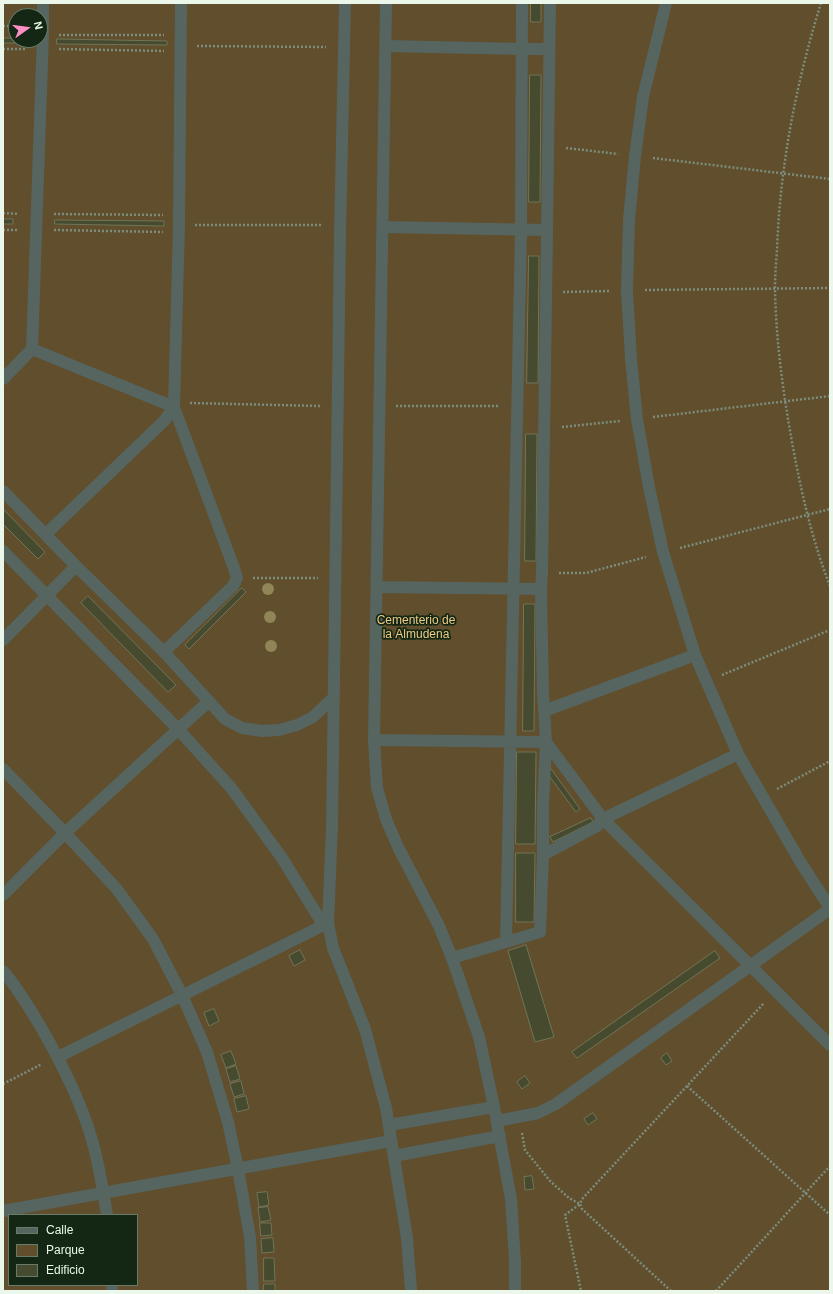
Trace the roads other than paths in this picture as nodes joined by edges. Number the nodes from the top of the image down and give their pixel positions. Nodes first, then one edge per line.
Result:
1 (43, 3) edge
2 (181, 3) edge
3 (345, 3) edge
4 (386, 3) edge
5 (522, 3) edge
6 (550, 3) edge
7 (666, 3) edge
8 (386, 46) junction
9 (522, 49) junction
10 (549, 49) junction
11 (383, 227) junction
12 (521, 230) junction
13 (547, 230) junction
14 (32, 349) junction
15 (3, 379) edge
16 (174, 407) junction
17 (3, 491) edge
18 (46, 534) junction
19 (3, 551) edge
20 (76, 566) junction
21 (377, 587) junction
22 (513, 589) junction
23 (541, 589) junction
24 (48, 596) junction
25 (3, 640) edge
26 (164, 652) junction
27 (695, 655) junction
28 (333, 698) junction
29 (208, 702) junction
30 (544, 710) junction
31 (178, 729) junction
32 (374, 740) junction
33 (511, 741) junction
34 (546, 742) junction
35 (738, 754) junction
36 (3, 769) edge
37 (603, 819) junction
38 (65, 833) junction
39 (543, 855) junction
40 (3, 894) edge
41 (830, 909) edge
42 (328, 923) junction
43 (506, 942) junction
44 (452, 958) junction
45 (750, 966) junction
46 (3, 971) edge
47 (182, 995) junction
48 (830, 1046) edge
49 (58, 1057) junction
50 (494, 1107) junction
51 (497, 1121) junction
52 (389, 1125) junction
53 (500, 1136) junction
54 (391, 1140) junction
55 (394, 1156) junction
56 (238, 1169) junction
57 (104, 1193) junction
58 (3, 1211) edge
59 (107, 1214) edge
60 (253, 1291) edge
61 (411, 1291) edge
62 (515, 1291) edge

1 - 14 lane
2 - 16 lane
3 - 28 lane
4 - 8 lane
5 - 9 lane
6 - 10 lane
7 - 27 lane
8 - 9 lane
8 - 11 lane
9 - 10 lane
9 - 12 lane
10 - 13 lane
11 - 12 lane
11 - 21 lane
12 - 13 lane
12 - 22 lane
13 - 23 lane
14 - 15 lane
14 - 16 lane
16 - 18 lane
16 - 26 lane
17 - 18 lane
18 - 20 lane
19 - 24 lane
20 - 24 lane
20 - 26 lane
21 - 22 lane
21 - 32 lane
22 - 23 lane
22 - 33 lane
23 - 30 lane
24 - 25 lane
24 - 31 lane
26 - 29 lane
27 - 30 lane
27 - 35 lane
28 - 29 lane
28 - 42 lane
29 - 31 lane
30 - 34 lane
31 - 38 lane
31 - 42 lane
32 - 33 lane
32 - 44 lane
33 - 34 lane
33 - 43 lane
34 - 37 lane
34 - 39 lane
35 - 37 lane
35 - 41 lane
36 - 38 lane
37 - 39 lane
37 - 45 lane
38 - 40 lane
38 - 47 lane
39 - 43 lane
41 - 45 lane
42 - 47 lane
42 - 52 lane
43 - 44 lane
44 - 50 lane
45 - 48 lane
45 - 51 lane
46 - 49 lane
47 - 49 lane
47 - 56 lane
49 - 57 lane
50 - 51 lane
50 - 52 lane
51 - 53 lane
52 - 54 lane
53 - 55 lane
53 - 62 lane
54 - 55 lane
54 - 56 lane
55 - 61 lane
56 - 57 lane
56 - 60 lane
57 - 58 lane
57 - 59 lane

